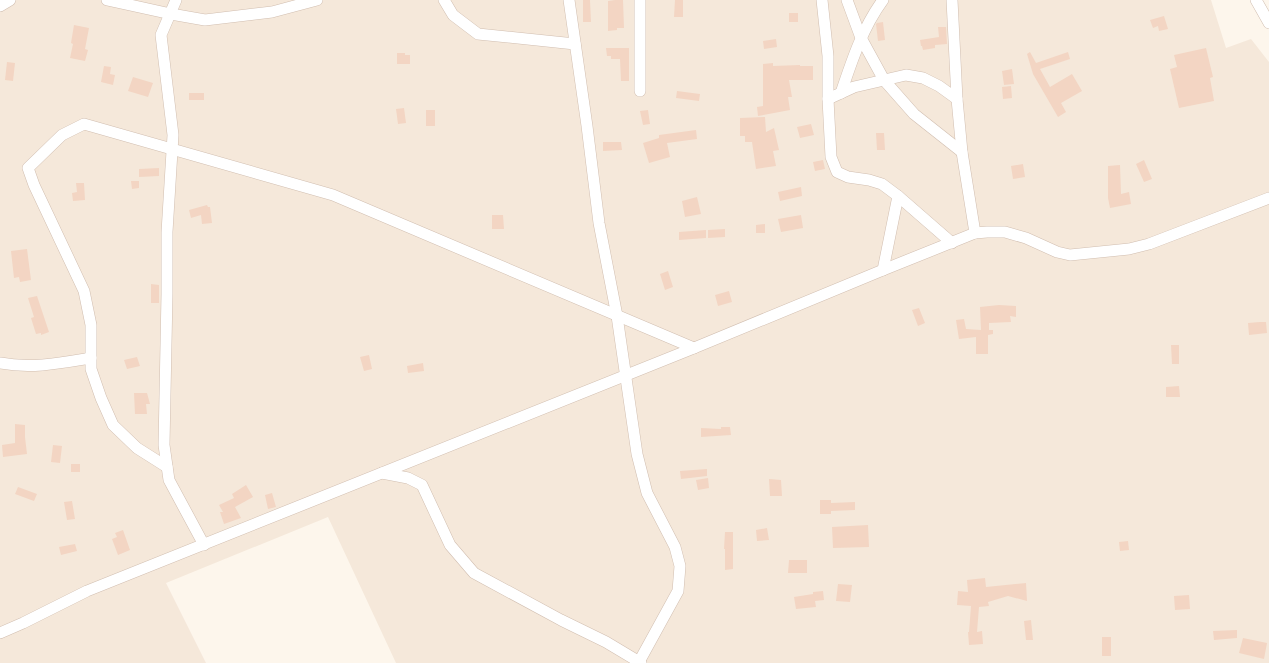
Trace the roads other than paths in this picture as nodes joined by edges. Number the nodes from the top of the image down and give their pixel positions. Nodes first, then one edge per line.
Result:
1 (10, 0) edge
2 (107, 0) edge
3 (176, 0) edge
4 (317, 0) edge
5 (444, 0) edge
6 (569, 0) edge
7 (640, 0) edge
8 (822, 0) edge
9 (847, 0) edge
10 (883, 0) edge
11 (952, 0) edge
12 (1256, 0) edge
13 (0, 6) edge
14 (171, 14) junction
15 (1269, 23) edge
16 (861, 38) junction
17 (575, 44) junction
18 (884, 80) junction
19 (640, 91) dead end
20 (841, 93) junction
21 (828, 99) junction
22 (957, 99) junction
23 (172, 149) junction
24 (962, 152) junction
25 (898, 196) junction
26 (1269, 198) edge
27 (974, 233) junction
28 (952, 243) junction
29 (883, 270) junction
30 (617, 316) junction
31 (694, 348) junction
32 (91, 358) junction
33 (0, 363) edge
34 (626, 375) junction
35 (167, 467) junction
36 (382, 473) junction
37 (204, 545) junction
38 (0, 633) edge
39 (640, 662) edge

1 - 13 street
2 - 14 street
3 - 14 street
4 - 14 street
5 - 17 street
6 - 17 street
7 - 19 street
8 - 21 street
9 - 16 street
10 - 16 street
11 - 22 street
12 - 15 street
14 - 23 street
16 - 18 street
16 - 20 street
17 - 30 street
18 - 20 street
18 - 22 street
18 - 24 street
20 - 21 street
21 - 25 street
22 - 24 street
23 - 30 street
23 - 32 street
23 - 35 street
24 - 27 street
25 - 28 street
25 - 29 street
26 - 27 street
27 - 28 street
28 - 29 street
29 - 31 street
30 - 31 street
30 - 34 street
31 - 34 street
32 - 33 street
32 - 35 street
34 - 36 street
34 - 39 street
35 - 37 street
36 - 37 street
36 - 39 street
37 - 38 street

